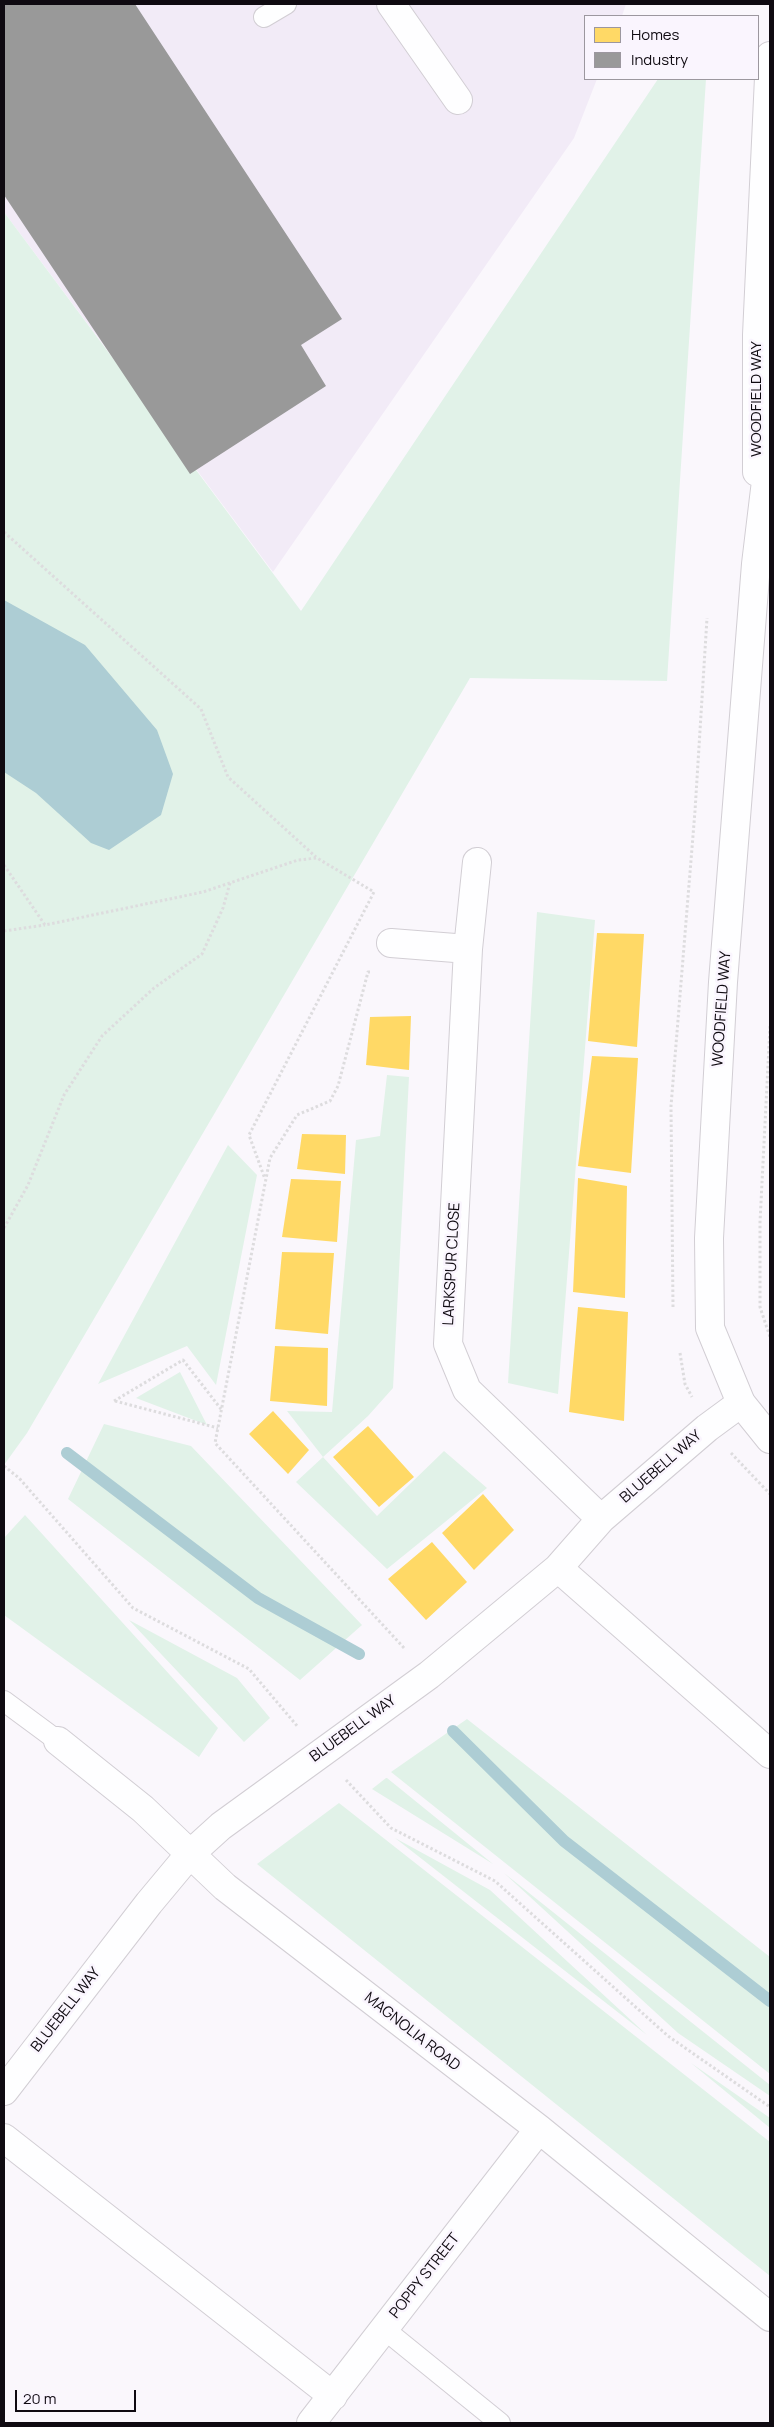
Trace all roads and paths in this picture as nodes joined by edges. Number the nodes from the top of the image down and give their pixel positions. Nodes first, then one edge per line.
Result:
1 (286, 4) edge
2 (392, 4) edge
3 (264, 17) dead end
4 (770, 56) edge
5 (458, 100) dead end
6 (770, 448) edge
7 (4, 532) edge
8 (756, 564) junction
9 (316, 858) junction
10 (477, 862) dead end
11 (4, 865) edge
12 (230, 883) junction
13 (45, 925) junction
14 (4, 931) edge
15 (391, 943) dead end
16 (468, 949) junction
17 (368, 972) dead end
18 (770, 1026) edge
19 (266, 1180) junction
20 (4, 1228) edge
21 (770, 1337) edge
22 (740, 1403) junction
23 (221, 1410) junction
24 (218, 1428) junction
25 (770, 1439) edge
26 (4, 1466) edge
27 (601, 1519) junction
28 (558, 1568) junction
29 (429, 1675) junction
30 (4, 1700) edge
31 (58, 1741) joint
32 (320, 1752) junction
33 (770, 1754) edge
34 (189, 1855) junction
35 (4, 2091) edge
36 (770, 2107) edge
37 (539, 2129) junction
38 (4, 2138) edge
39 (770, 2317) edge
40 (384, 2329) junction
41 (333, 2396) junction
42 (311, 2423) edge
43 (500, 2423) edge

1 - 3 lane
2 - 5 street
4 - 8 street, WOODFIELD WAY
6 - 8 street, WOODFIELD WAY
7 - 9 path
8 - 22 street, WOODFIELD WAY
9 - 12 path
9 - 19 path
10 - 16 street, LARKSPUR CLOSE
11 - 13 path
12 - 13 path
12 - 20 path
13 - 14 path
15 - 16 street
16 - 27 street, LARKSPUR CLOSE
17 - 19 path
18 - 21 path
19 - 23 path
22 - 25 street, WOODFIELD WAY
22 - 27 street, BLUEBELL WAY
23 - 24 path
23 - 24 path
24 - 29 path
26 - 32 path
27 - 28 street, BLUEBELL WAY
28 - 29 street, BLUEBELL WAY
28 - 33 street
29 - 32 street, BLUEBELL WAY
30 - 31 lane
31 - 34 street, MAGNOLIA ROAD
32 - 34 street, BLUEBELL WAY
32 - 36 path
34 - 35 street, BLUEBELL WAY
34 - 37 street, MAGNOLIA ROAD
37 - 39 street, MAGNOLIA ROAD
37 - 40 street, POPPY STREET
38 - 41 street
40 - 41 street, POPPY STREET
40 - 43 lane
41 - 42 street, POPPY STREET

